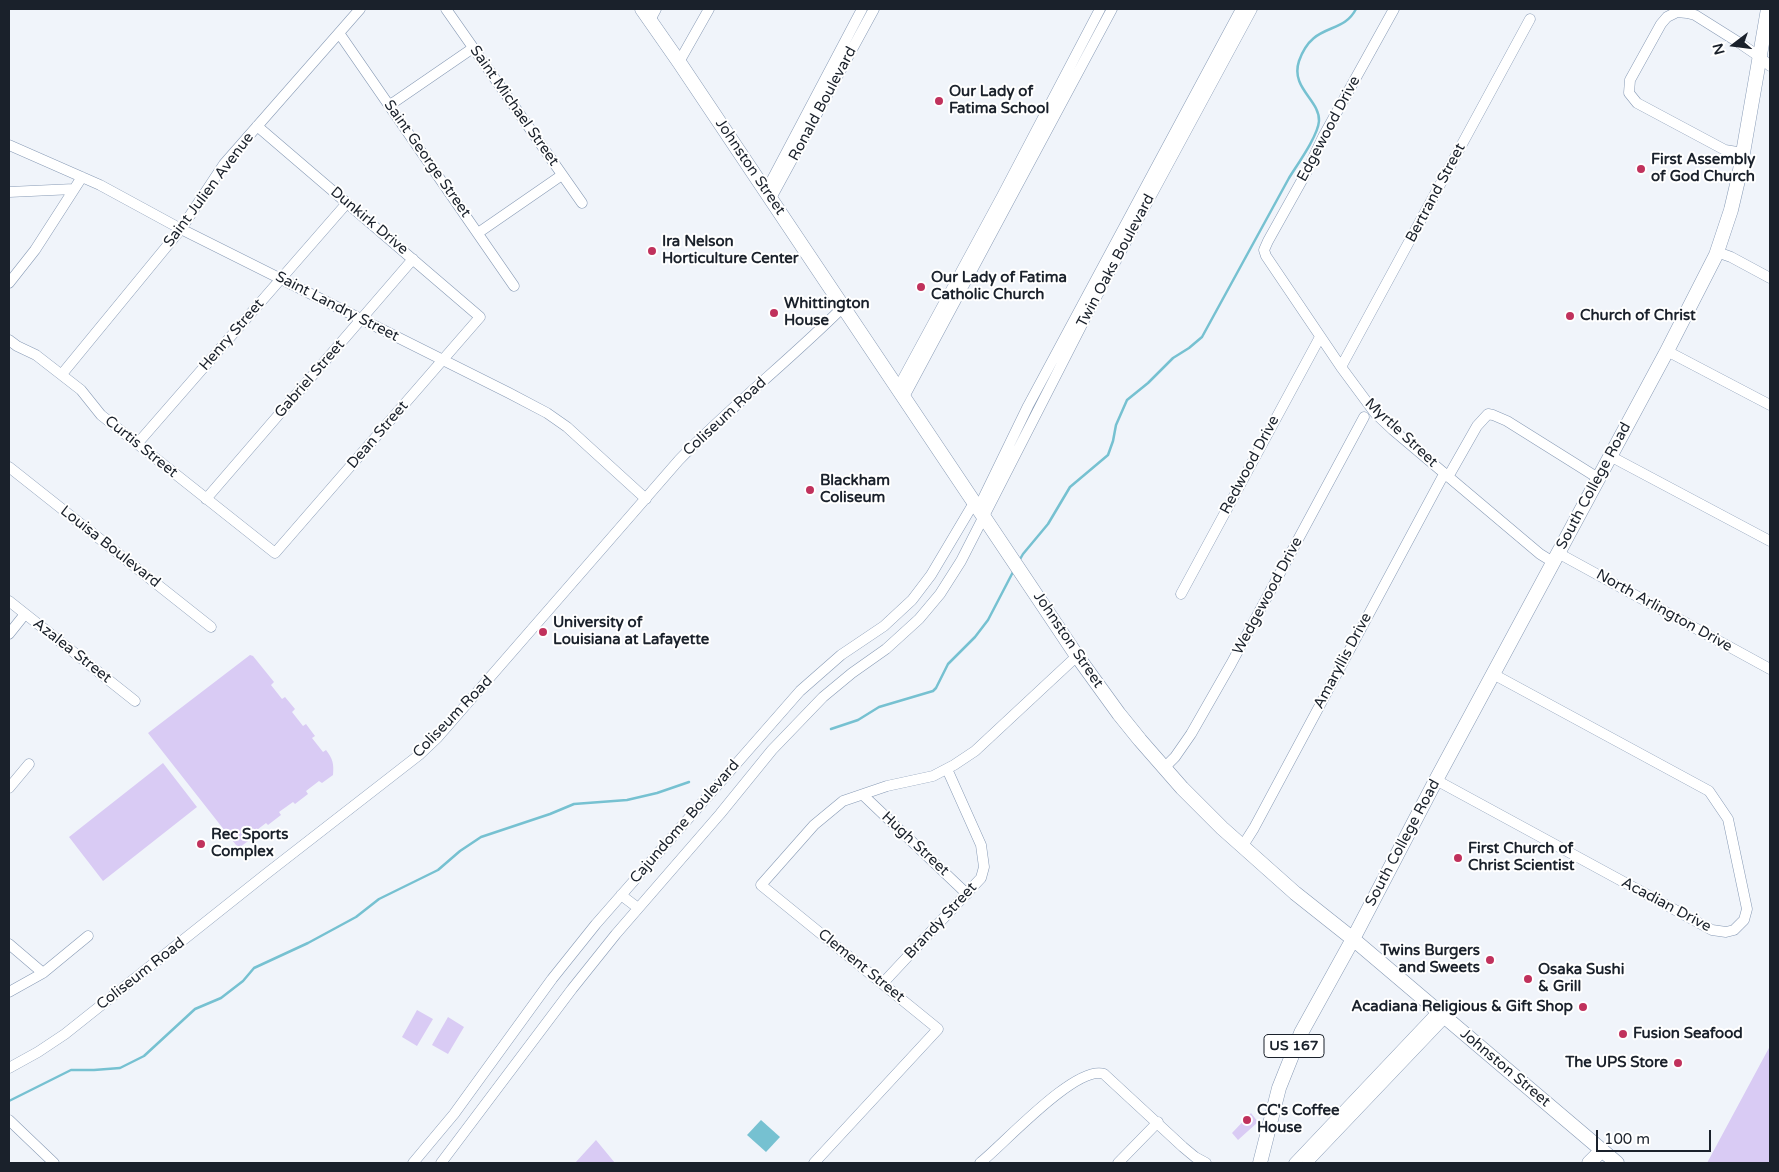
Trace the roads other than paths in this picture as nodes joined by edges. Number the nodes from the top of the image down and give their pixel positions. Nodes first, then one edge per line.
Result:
1 (360, 9) edge
2 (446, 9) edge
3 (709, 9) edge
4 (862, 9) edge
5 (874, 9) edge
6 (1100, 9) edge
7 (1112, 9) edge
8 (1241, 9) edge
9 (1252, 9) edge
10 (1394, 9) edge
11 (1768, 9) edge
12 (649, 12) edge
13 (1530, 19) dead end
14 (339, 33) junction
15 (473, 48) junction
16 (1765, 61) edge
17 (680, 62) junction
18 (826, 87) junction
19 (390, 105) junction
20 (257, 126) junction
21 (9, 144) edge
22 (1743, 153) junction
23 (562, 175) junction
24 (82, 177) junction
25 (74, 188) junction
26 (9, 192) edge
27 (769, 195) junction
28 (347, 202) junction
29 (582, 204) dead end
30 (180, 229) junction
31 (478, 233) junction
32 (1264, 250) joint
33 (1717, 252) junction
34 (413, 259) junction
35 (1770, 278) edge
36 (281, 279) junction
37 (9, 283) edge
38 (514, 286) dead end
39 (844, 307) junction
40 (480, 317) joint
41 (361, 319) junction
42 (1320, 337) junction
43 (9, 340) edge
44 (1667, 351) junction
45 (443, 360) junction
46 (1341, 367) junction
47 (62, 374) junction
48 (901, 392) junction
49 (1770, 406) edge
50 (1364, 417) dead end
51 (137, 444) junction
52 (1610, 456) junction
53 (9, 467) edge
54 (1446, 475) junction
55 (1598, 478) junction
56 (206, 499) junction
57 (646, 499) junction
58 (979, 508) junction
59 (1770, 542) edge
60 (275, 553) joint
61 (1556, 558) junction
62 (1180, 594) dead end
63 (9, 601) edge
64 (25, 614) junction
65 (211, 627) dead end
66 (9, 634) edge
67 (1077, 656) junction
68 (1770, 669) edge
69 (1493, 674) junction
70 (135, 701) dead end
71 (774, 721) junction
72 (788, 734) junction
73 (28, 764) dead end
74 (1164, 768) junction
75 (947, 769) junction
76 (1436, 780) junction
77 (9, 788) edge
78 (863, 795) junction
79 (1242, 847) junction
80 (967, 894) junction
81 (621, 895) junction
82 (638, 908) junction
83 (88, 936) dead end
84 (1353, 939) junction
85 (9, 944) edge
86 (43, 973) junction
87 (883, 983) junction
88 (9, 992) edge
89 (1441, 1014) junction
90 (9, 1068) edge
91 (9, 1120) edge
92 (1341, 1120) junction
93 (1158, 1122) junction
94 (1602, 1150) junction
95 (54, 1163) edge
96 (414, 1163) edge
97 (441, 1163) edge
98 (814, 1163) edge
99 (980, 1163) edge
100 (1118, 1163) edge
101 (1206, 1163) edge
102 (1260, 1163) edge
103 (1294, 1163) edge
104 (1308, 1163) edge
105 (1590, 1163) edge
106 (1617, 1163) edge

1 - 14 street, Saint Julien Avenue
2 - 15 street, Saint Michael Street
3 - 17 street
4 - 18 street, Ronald Boulevard
5 - 18 street, Ronald Boulevard
6 - 48 street
7 - 48 street
8 - 58 street, Twin Oaks Boulevard
9 - 58 street, Twin Oaks Boulevard
10 - 32 street, Edgewood Drive
11 - 16 main road, South College Road
12 - 17 main road, Johnston Street
13 - 46 street, Bertrand Street
14 - 19 street, Saint George Street
14 - 20 street, Saint Julien Avenue
15 - 19 street
15 - 23 street, Saint Michael Street
16 - 22 main road, South College Road
16 - 22 street
17 - 27 main road, Johnston Street
18 - 27 street, Ronald Boulevard
19 - 31 street, Saint George Street
20 - 28 street, Dunkirk Drive
20 - 30 street, Saint Julien Avenue
21 - 24 street, Saint Landry Street
22 - 33 main road, South College Road
23 - 29 street, Saint Michael Street
23 - 31 street
24 - 25 street
24 - 30 street, Saint Landry Street
25 - 26 street
25 - 37 street
27 - 39 main road, Johnston Street
28 - 34 street, Dunkirk Drive
28 - 36 street, Henry Street
30 - 36 street, Saint Landry Street
30 - 47 street, Saint Julien Avenue
31 - 38 street, Saint George Street
32 - 42 street, Myrtle Street
33 - 35 street
33 - 44 main road, South College Road
34 - 40 street, Dunkirk Drive
34 - 41 street, Gabriel Street
36 - 41 street, Saint Landry Street
36 - 51 street, Henry Street
39 - 48 main road, Johnston Street
39 - 57 street, Coliseum Road
40 - 45 street, Dean Street
41 - 45 street, Saint Landry Street
41 - 56 street, Gabriel Street
42 - 46 street, Myrtle Street
42 - 62 street, Redwood Drive
43 - 47 street, Curtis Street
44 - 49 street
44 - 52 main road, South College Road
45 - 57 street, Saint Landry Street
45 - 60 street, Dean Street
46 - 54 street, Myrtle Street
47 - 51 street, Curtis Street
48 - 58 main road, Johnston Street
50 - 74 street, Wedgewood Drive
51 - 56 street, Curtis Street
52 - 55 main road, South College Road
52 - 59 street
53 - 65 street, Louisa Boulevard
54 - 55 street, Amaryllis Drive
54 - 61 street, Myrtle Street
54 - 79 street, Amaryllis Drive
55 - 61 main road, South College Road
56 - 60 street, Curtis Street
57 - 90 street, Coliseum Road
58 - 67 main road, Johnston Street
58 - 71 street, Cajundome Boulevard
58 - 72 street, Cajundome Boulevard
61 - 68 street, North Arlington Drive
61 - 69 main road, South College Road
63 - 64 street, Azalea Street
64 - 66 street
64 - 70 street, Azalea Street
67 - 74 main road, Johnston Street
67 - 75 street
69 - 76 main road, South College Road
69 - 76 street, Acadian Drive
71 - 72 street
71 - 81 street, Cajundome Boulevard
72 - 82 street, Cajundome Boulevard
73 - 77 street
74 - 79 main road, Johnston Street
75 - 78 street
75 - 80 street, Brandy Street
76 - 84 main road, South College Road
78 - 80 street, Hugh Street
78 - 87 street, Clement Street
79 - 84 main road, Johnston Street
80 - 87 street, Brandy Street
81 - 82 street
81 - 96 street, Cajundome Boulevard
82 - 97 street, Cajundome Boulevard
83 - 86 street
84 - 89 main road, Johnston Street
84 - 102 main road, US 167
85 - 86 street
86 - 88 street
87 - 98 street, Clement Street
89 - 92 street
89 - 94 main road, Johnston Street
91 - 95 street
92 - 103 street
92 - 104 street
93 - 99 street
93 - 100 street
93 - 101 street
94 - 105 main road
94 - 106 main road, Johnston Street

